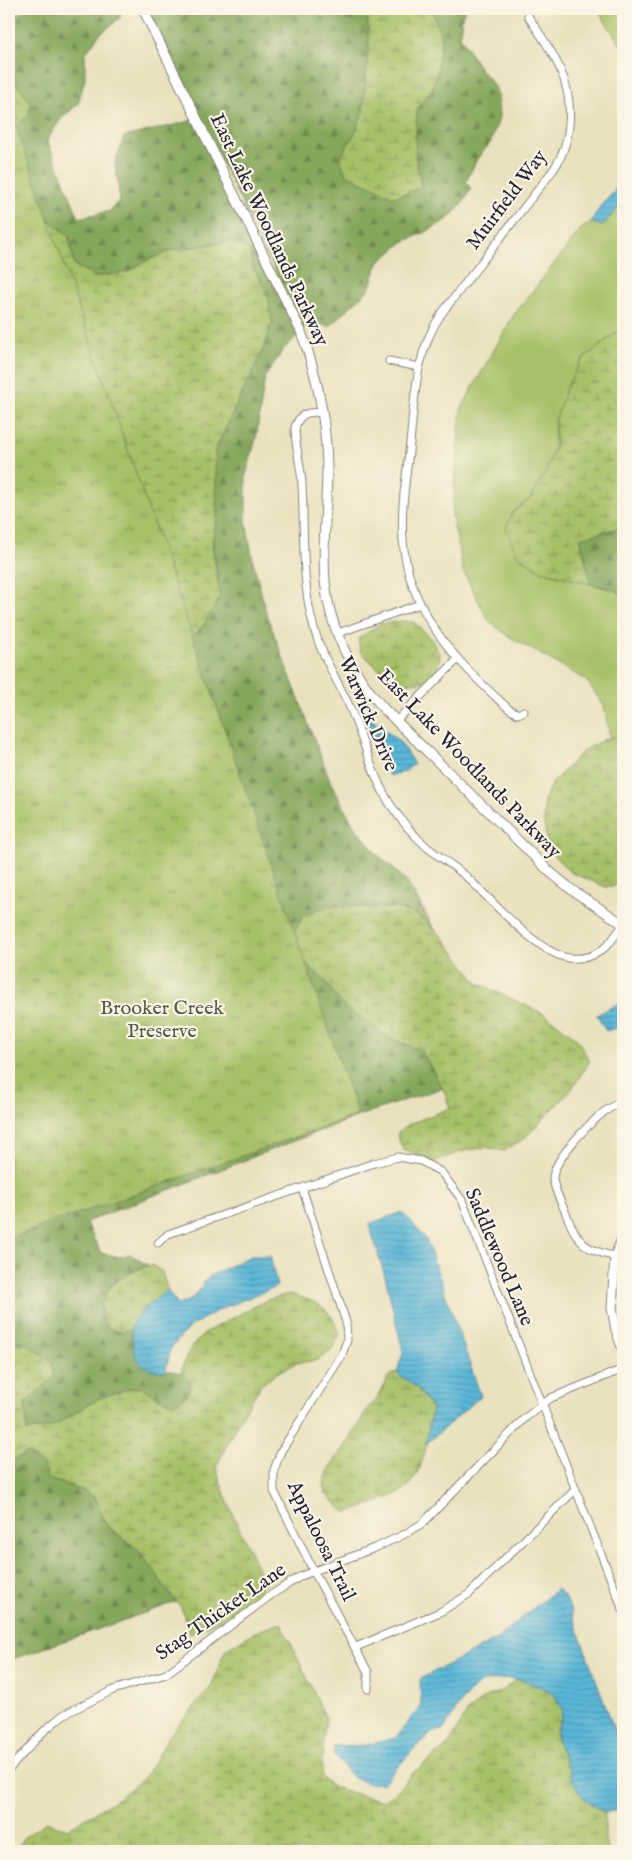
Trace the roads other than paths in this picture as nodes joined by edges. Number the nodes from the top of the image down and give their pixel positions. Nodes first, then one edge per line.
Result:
1 (143, 9) edge
2 (528, 16) dead end
3 (389, 361) dead end
4 (419, 367) junction
5 (322, 413) junction
6 (420, 604) junction
7 (338, 633) junction
8 (458, 660) junction
9 (524, 711) dead end
10 (396, 721) junction
11 (623, 924) edge
12 (623, 1100) edge
13 (302, 1188) junction
14 (623, 1237) edge
15 (158, 1244) dead end
16 (619, 1258) edge
17 (623, 1350) edge
18 (623, 1369) edge
19 (543, 1405) junction
20 (576, 1489) junction
21 (314, 1572) junction
22 (623, 1610) edge
23 (356, 1647) junction
24 (368, 1689) dead end
25 (9, 1769) edge

1 - 5 street, East Lake Woodlands Parkway
2 - 4 street, Muirfield Way
3 - 4 street
4 - 6 street, Muirfield Way
5 - 7 street, East Lake Woodlands Parkway
5 - 11 street, Warwick Drive
6 - 7 street
6 - 8 street, Muirfield Way
7 - 10 street, East Lake Woodlands Parkway
8 - 9 street, Muirfield Way
8 - 10 street
10 - 11 street, East Lake Woodlands Parkway
12 - 16 street
13 - 15 street, Saddlewood Lane
13 - 19 street, Saddlewood Lane
13 - 21 street, Appaloosa Trail
14 - 16 street
16 - 17 street
18 - 19 street, Stag Thicket Lane
19 - 20 street, Saddlewood Lane
19 - 21 street, Stag Thicket Lane
20 - 22 street, Saddlewood Lane
20 - 23 street
21 - 23 street, Appaloosa Trail
21 - 25 street, Stag Thicket Lane
23 - 24 street, Appaloosa Trail

